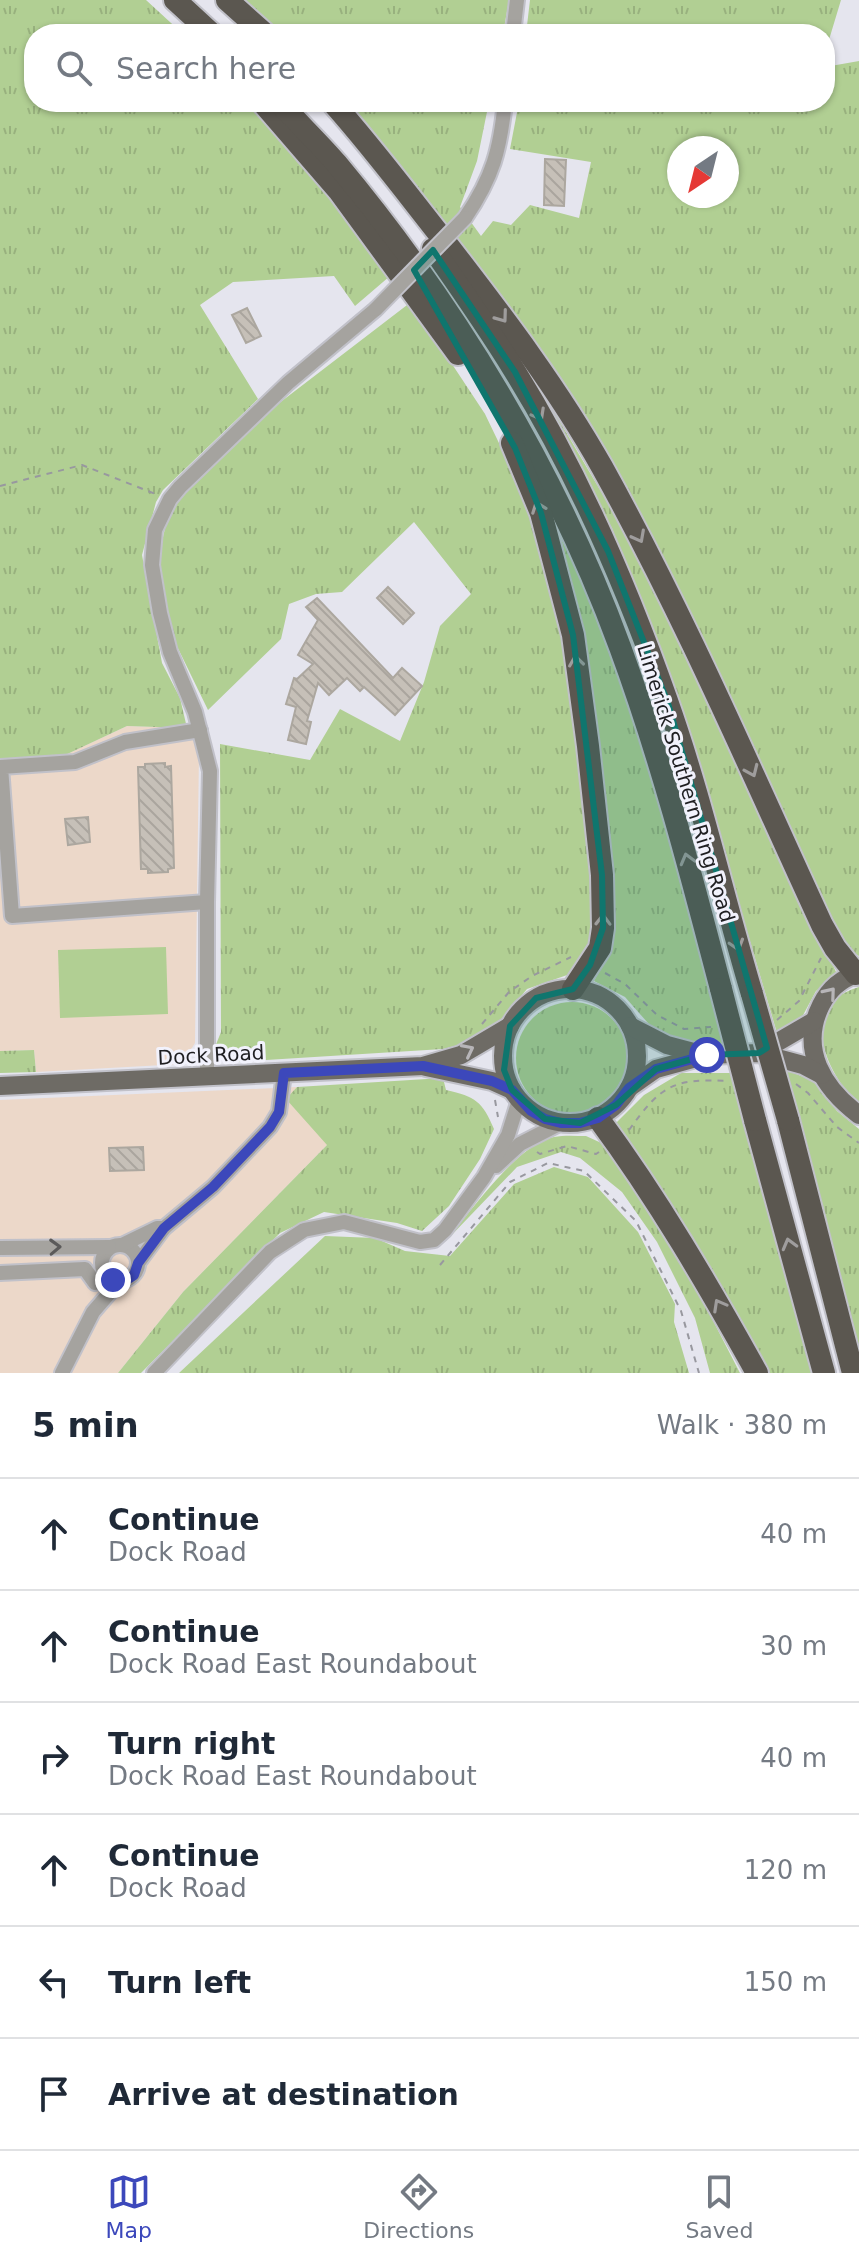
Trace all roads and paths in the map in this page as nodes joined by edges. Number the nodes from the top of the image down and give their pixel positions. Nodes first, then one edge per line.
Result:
1 (163, 0) edge
2 (175, 0) edge
3 (214, 0) edge
4 (227, 0) edge
5 (517, 0) edge
6 (186, 24) edge
7 (201, 24) edge
8 (239, 24) edge
9 (254, 24) edge
10 (514, 24) edge
11 (271, 112) edge
12 (288, 112) edge
13 (323, 112) edge
14 (341, 112) edge
15 (504, 112) edge
16 (390, 231) junction
17 (486, 395) junction
18 (0, 486) edge
19 (170, 499) junction
20 (200, 730) junction
21 (207, 902) junction
22 (858, 974) edge
23 (573, 989) junction
24 (814, 1021) junction
25 (510, 1026) junction
26 (630, 1026) junction
27 (759, 1053) junction
28 (707, 1055) junction
29 (423, 1066) junction
30 (284, 1073) junction
31 (822, 1075) junction
32 (207, 1077) junction
33 (0, 1086) edge
34 (629, 1088) junction
35 (516, 1095) junction
36 (859, 1115) edge
37 (598, 1118) junction
38 (561, 1123) junction
39 (484, 1177) junction
40 (164, 1228) junction
41 (116, 1246) junction
42 (0, 1248) edge
43 (138, 1263) junction
44 (440, 1265) dead end
45 (0, 1273) edge
46 (98, 1276) junction
47 (119, 1282) junction
48 (93, 1312) junction
49 (62, 1373) edge
50 (154, 1373) edge
51 (699, 1373) edge
52 (757, 1373) edge
53 (824, 1373) edge
54 (853, 1373) edge

1 - 6 highway
2 - 7 highway
3 - 8 highway
4 - 9 highway
5 - 10 street
11 - 17 highway
12 - 16 highway, Limerick Southern Ring Road
13 -> 54 highway, Limerick Southern Ring Road, bridge
14 -> 22 highway
15 - 19 street, bridge
16 - 17 highway
53 -> 16 highway, Limerick Southern Ring Road, bridge
23 -> 17 highway
18 - 19 path
19 - 20 street
20 - 21 street
20 - 21 street
21 - 32 street
24 -> 22 main road
23 - 25 main road
23 - 26 main road
24 - 27 main road
24 - 31 main road
29 -> 25 main road, Dock Road
25 - 35 main road
26 - 28 main road
26 - 34 main road
27 - 28 main road
27 - 31 main road
28 - 34 main road
29 - 30 main road, Dock Road
29 - 35 main road, Dock Road
30 - 32 main road, Dock Road
30 - 40 street
31 - 36 main road
32 - 33 main road, Dock Road
34 - 37 main road
35 - 38 main road
35 - 39 street
37 - 38 main road
52 -> 37 highway
38 - 39 street
39 - 50 street
40 - 41 street
40 - 43 street
42 -> 41 street
41 - 43 street
41 - 46 street
43 - 47 street
44 - 51 path
45 - 46 street
46 - 47 street
46 - 48 street
47 - 48 street
48 - 49 street

